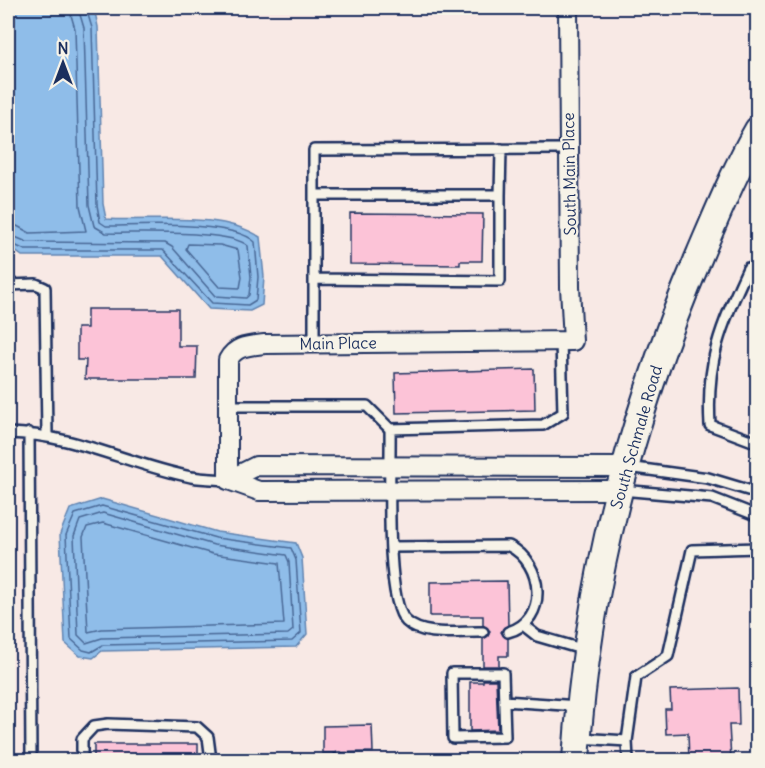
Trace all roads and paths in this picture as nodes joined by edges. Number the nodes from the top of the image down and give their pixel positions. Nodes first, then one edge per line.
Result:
1 (568, 8) edge
2 (758, 130) edge
3 (501, 149) junction
4 (568, 149) junction
5 (316, 195) junction
6 (500, 195) junction
7 (758, 271) edge
8 (314, 279) junction
9 (8, 285) edge
10 (567, 340) junction
11 (314, 343) junction
12 (227, 406) junction
13 (390, 429) junction
14 (8, 433) edge
15 (29, 433) junction
16 (47, 435) junction
17 (758, 443) edge
18 (390, 466) junction
19 (622, 478) junction
20 (228, 480) junction
21 (390, 491) junction
22 (758, 493) edge
23 (758, 516) edge
24 (391, 547) junction
25 (758, 548) edge
26 (523, 626) junction
27 (483, 632) dead end
28 (508, 632) dead end
29 (585, 650) junction
30 (504, 701) junction
31 (579, 706) junction
32 (627, 741) junction
33 (576, 749) edge
34 (32, 760) edge
35 (82, 760) edge
36 (211, 760) edge
37 (628, 760) edge

1 - 4 street, South Main Place
2 - 19 main road, South Schmale Road
3 - 4 lane
3 - 5 lane
3 - 6 lane
4 - 10 street, South Main Place
5 - 6 lane
5 - 8 lane
6 - 8 lane
7 - 17 lane
8 - 11 lane
9 - 16 lane
10 - 11 street, Main Place
10 - 13 lane
11 - 12 street, Main Place
12 - 13 lane
12 - 20 street, Main Place
13 - 18 lane
14 - 15 lane
15 - 16 lane
15 - 34 lane
16 - 20 lane
18 - 19 street
18 - 20 street
18 - 21 lane
19 - 21 street
19 - 22 lane
19 - 23 lane
19 - 29 main road, South Schmale Road
20 - 21 street
21 - 24 lane
24 - 26 lane
24 - 27 lane
25 - 32 lane
26 - 28 lane
26 - 29 lane
29 - 31 main road, South Schmale Road
30 - 30 lane
30 - 31 lane
31 - 33 main road, South Schmale Road
32 - 33 lane
32 - 37 lane
35 - 36 lane

